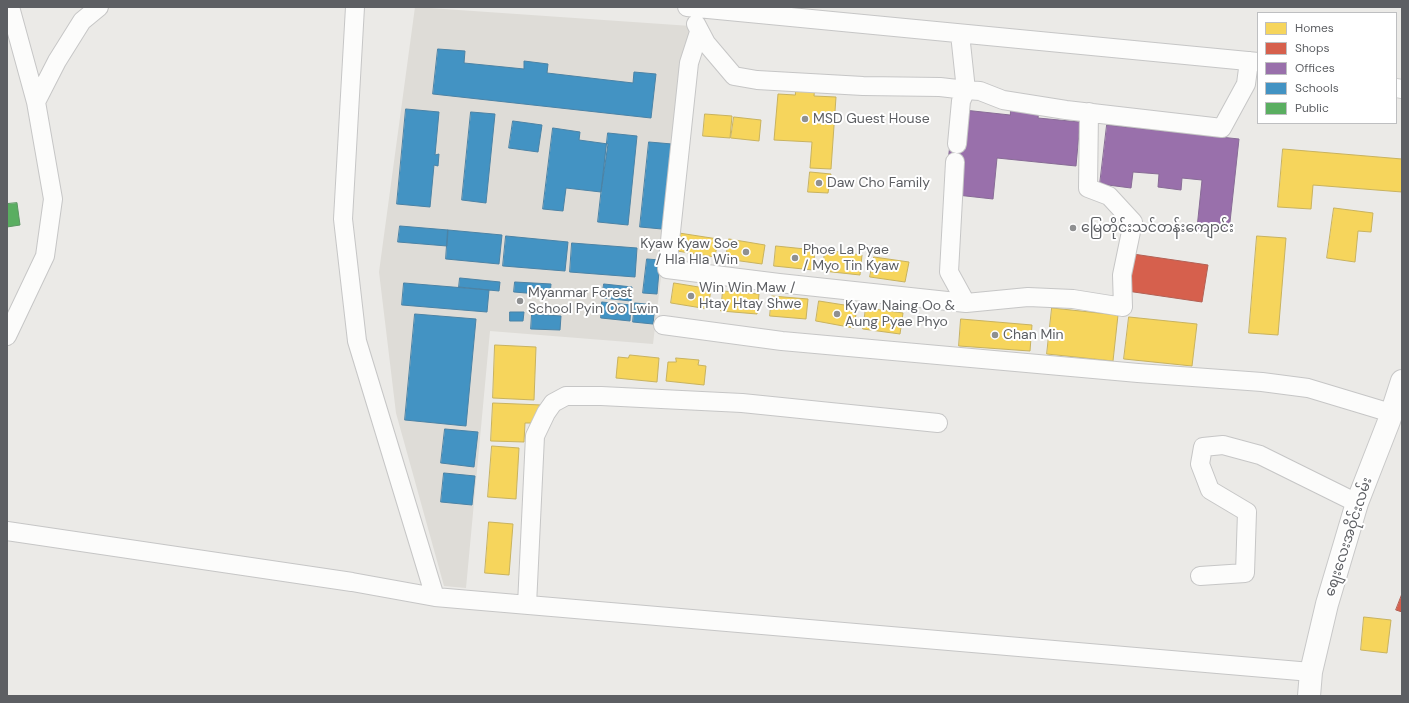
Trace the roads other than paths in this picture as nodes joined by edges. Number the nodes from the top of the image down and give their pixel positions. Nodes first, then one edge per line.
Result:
1 (10, 7) edge
2 (99, 7) edge
3 (355, 7) edge
4 (687, 7) edge
5 (690, 7) edge
6 (699, 32) junction
7 (960, 34) junction
8 (1253, 62) edge
9 (966, 90) junction
10 (36, 102) junction
11 (1089, 112) junction
12 (957, 144) dead end
13 (955, 162) dead end
14 (966, 303) junction
15 (663, 325) dead end
16 (7, 336) edge
17 (1402, 382) edge
18 (1391, 413) junction
19 (938, 423) dead end
20 (1357, 503) junction
21 (7, 532) edge
22 (1200, 576) dead end
23 (435, 597) junction
24 (527, 605) junction
25 (1311, 672) junction
26 (1309, 696) edge

1 - 10 street
2 - 10 street
3 - 23 street
4 - 5 street
5 - 6 street
5 - 7 street
6 - 9 street
6 - 14 street
7 - 8 street
7 - 9 street
8 - 11 street
9 - 11 street
9 - 12 street
10 - 16 street
11 - 14 street
13 - 14 street
15 - 18 street
17 - 18 street, စျေးလေးအဝိုင်းလမ်း
18 - 20 street, စျေးလေးအဝိုင်းလမ်း
19 - 24 street
20 - 22 street
20 - 25 street, စျေးလေးအဝိုင်းလမ်း
21 - 23 street
23 - 24 street
24 - 25 street
25 - 26 street, စျေးလေးအဝိုင်းလမ်း

